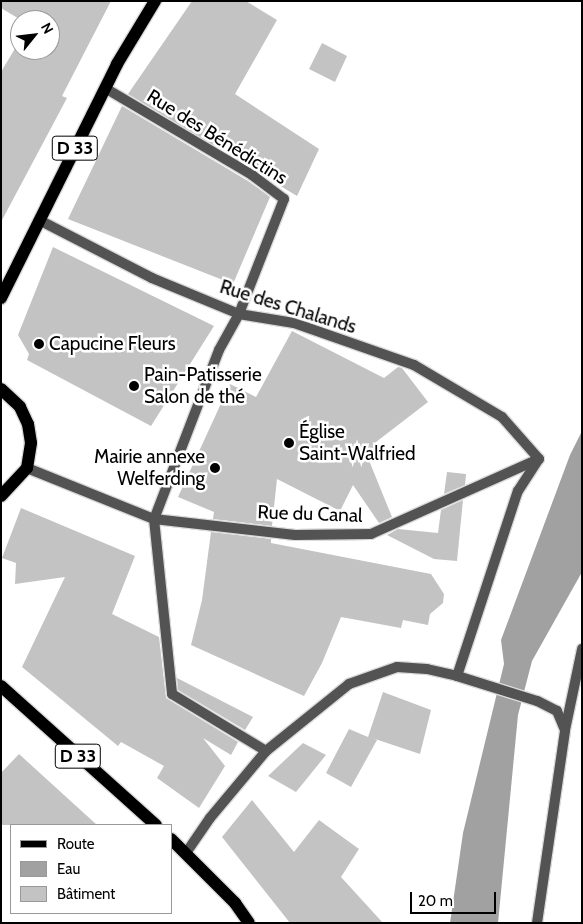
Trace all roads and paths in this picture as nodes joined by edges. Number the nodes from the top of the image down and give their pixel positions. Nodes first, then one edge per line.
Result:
1 (155, 1) edge
2 (105, 88) junction
3 (40, 220) junction
4 (1, 298) edge
5 (239, 314) junction
6 (1, 389) edge
7 (539, 459) junction
8 (27, 468) junction
9 (1, 496) edge
10 (154, 519) junction
11 (582, 649) edge
12 (457, 676) junction
13 (1, 686) edge
14 (565, 730) junction
15 (266, 751) junction
16 (155, 824) edge
17 (172, 840) edge
18 (186, 853) junction
19 (249, 923) edge
20 (537, 923) edge

1 - 2 main road, D 33
2 - 3 main road, D 33
2 - 5 street, Rue des Bénédictins
3 - 4 main road, D 33
3 - 5 street, Rue des Chalands
5 - 7 street, Rue des Chalands
5 - 10 street
6 - 8 main road
7 - 10 street, Rue du Canal
7 - 12 street
8 - 9 main road
8 - 10 street, Rue du Canal
10 - 15 street
11 - 14 street
12 - 14 street
12 - 15 street
13 - 16 main road, D 33
14 - 20 street
15 - 18 street
17 - 18 main road
18 - 19 main road

